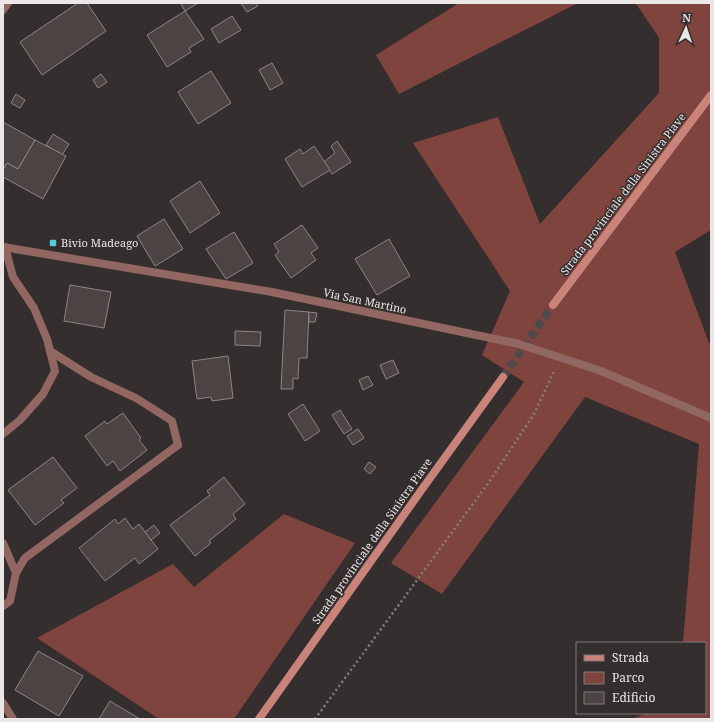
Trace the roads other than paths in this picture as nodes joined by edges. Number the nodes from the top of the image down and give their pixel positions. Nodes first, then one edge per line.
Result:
1 (8, 3) edge
2 (3, 10) edge
3 (711, 96) edge
4 (4, 247) edge
5 (553, 305) tunnel mouth
6 (50, 351) junction
7 (504, 377) tunnel mouth
8 (711, 418) edge
9 (3, 434) edge
10 (3, 544) edge
11 (16, 573) junction
12 (3, 606) edge
13 (3, 703) edge
14 (13, 719) edge
15 (259, 719) edge

1 - 2 street
3 - 5 main road, Strada provinciale della Sinistra Piave
4 - 6 street
4 - 8 street, Via San Martino
6 - 9 street
6 - 11 street
7 - 15 main road, Strada provinciale della Sinistra Piave
10 - 11 street
11 - 12 street
13 - 14 street

